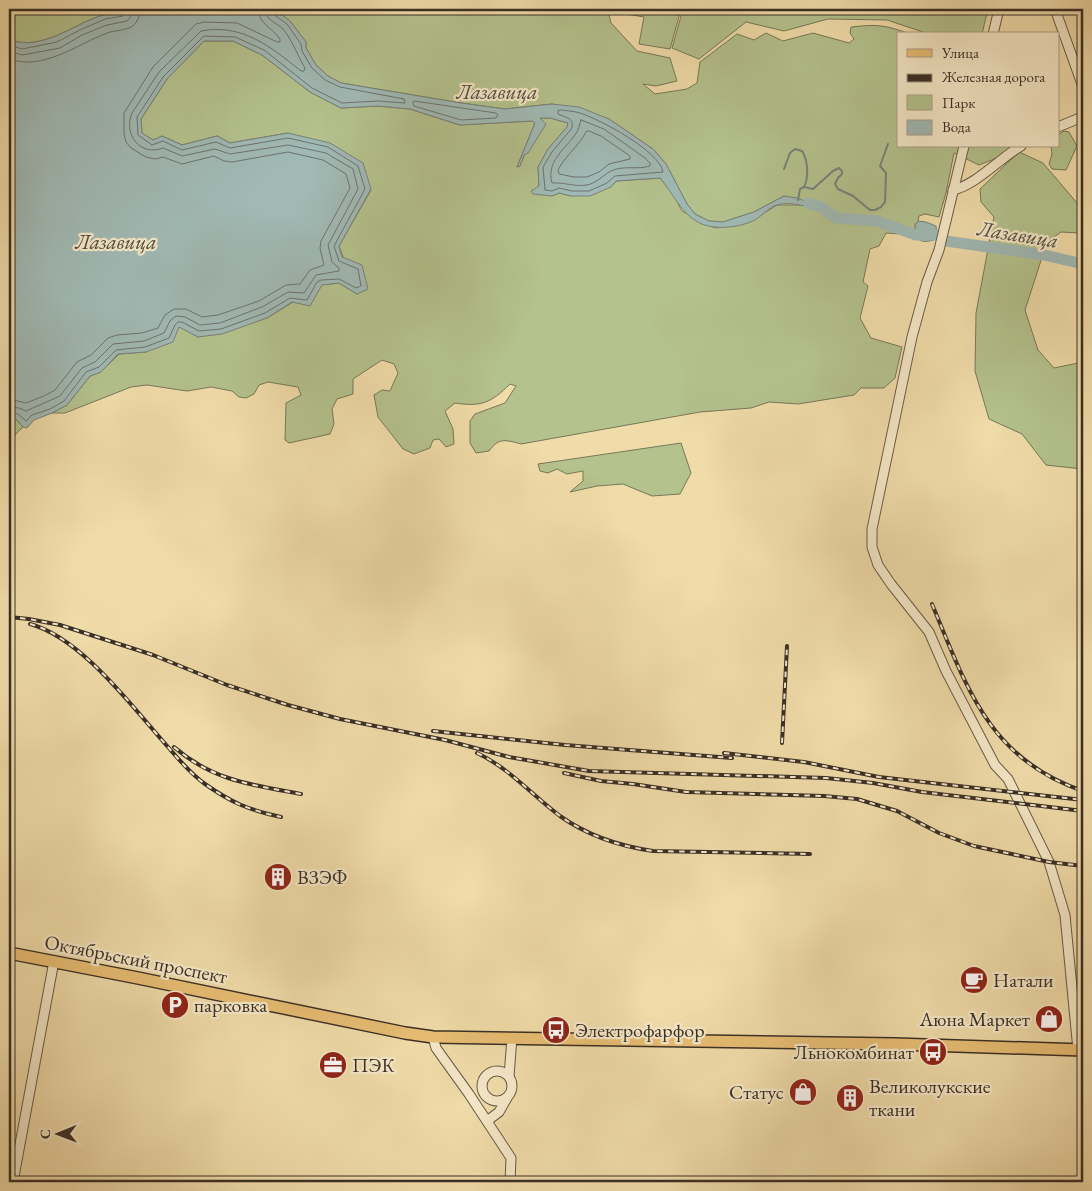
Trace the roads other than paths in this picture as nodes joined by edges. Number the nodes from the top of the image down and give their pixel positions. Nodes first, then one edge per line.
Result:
1 (999, 9) edge
2 (1055, 9) edge
3 (993, 32) edge
4 (1083, 87) edge
5 (1083, 117) edge
6 (1060, 125) edge
7 (964, 148) edge
8 (1017, 148) edge
9 (953, 190) junction
10 (9, 953) edge
11 (54, 961) junction
12 (433, 1037) junction
13 (512, 1038) junction
14 (1081, 1050) edge
15 (509, 1076) junction
16 (507, 1098) junction
17 (487, 1121) junction
18 (13, 1182) edge
19 (510, 1182) edge

1 - 3 street
2 - 4 street
5 - 6 street
7 - 9 street
8 - 9 street
9 - 14 street
10 - 11 main road, Октябрьский проспект
11 - 12 main road, Октябрьский проспект
11 - 18 street
12 - 13 main road, Октябрьский проспект
12 - 17 street
13 - 14 main road, Октябрьский проспект
13 - 15 street
15 - 16 street
15 - 16 street
16 - 17 street
17 - 19 street

